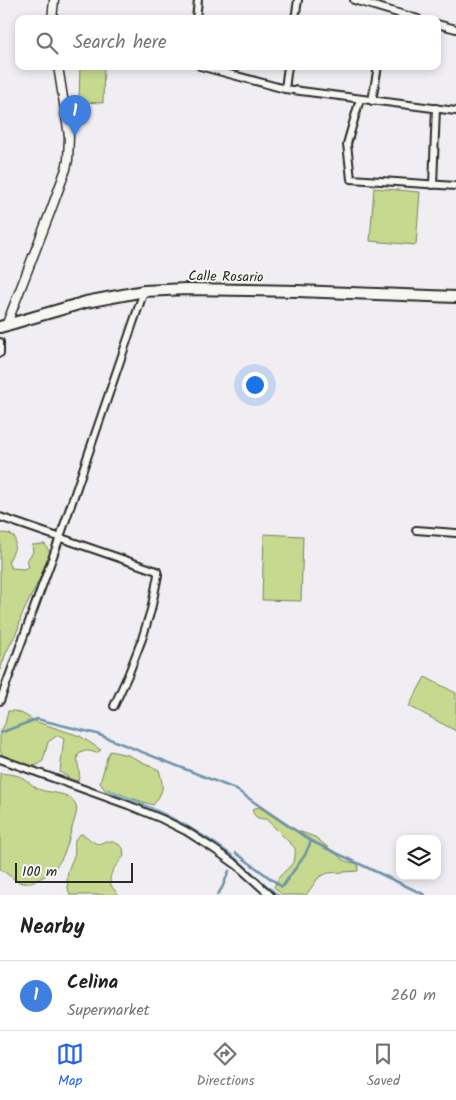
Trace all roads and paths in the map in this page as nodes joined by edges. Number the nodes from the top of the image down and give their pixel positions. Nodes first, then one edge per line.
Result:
1 (54, 0) edge
2 (198, 0) edge
3 (298, 0) edge
4 (354, 0) edge
5 (388, 11) junction
6 (52, 15) edge
7 (196, 15) edge
8 (296, 15) edge
9 (387, 15) edge
10 (403, 15) edge
11 (441, 25) edge
12 (456, 29) edge
13 (59, 70) edge
14 (215, 70) edge
15 (287, 70) edge
16 (377, 70) edge
17 (285, 89) junction
18 (360, 99) junction
19 (372, 100) junction
20 (436, 108) junction
21 (456, 112) edge
22 (433, 185) junction
23 (456, 186) edge
24 (144, 291) junction
25 (456, 298) edge
26 (3, 326) edge
27 (0, 342) edge
28 (0, 353) edge
29 (0, 517) edge
30 (416, 530) dead end
31 (456, 533) edge
32 (60, 537) junction
33 (0, 701) edge
34 (114, 706) dead end
35 (0, 759) edge
36 (270, 895) edge

1 - 6 street
2 - 7 street
3 - 8 street
4 - 5 street
5 - 9 street
5 - 10 street
11 - 12 street
13 - 26 street
14 - 17 street
15 - 17 street
16 - 19 street
17 - 18 street
18 - 19 street
18 - 22 street
19 - 20 street
20 - 21 street
20 - 22 street
22 - 23 street
24 - 25 main road, Calle Rosario
24 - 26 main road, Calle Rosario
24 - 32 street
27 - 28 street
29 - 32 street
30 - 31 street
32 - 33 street
32 - 34 street
35 - 36 street

